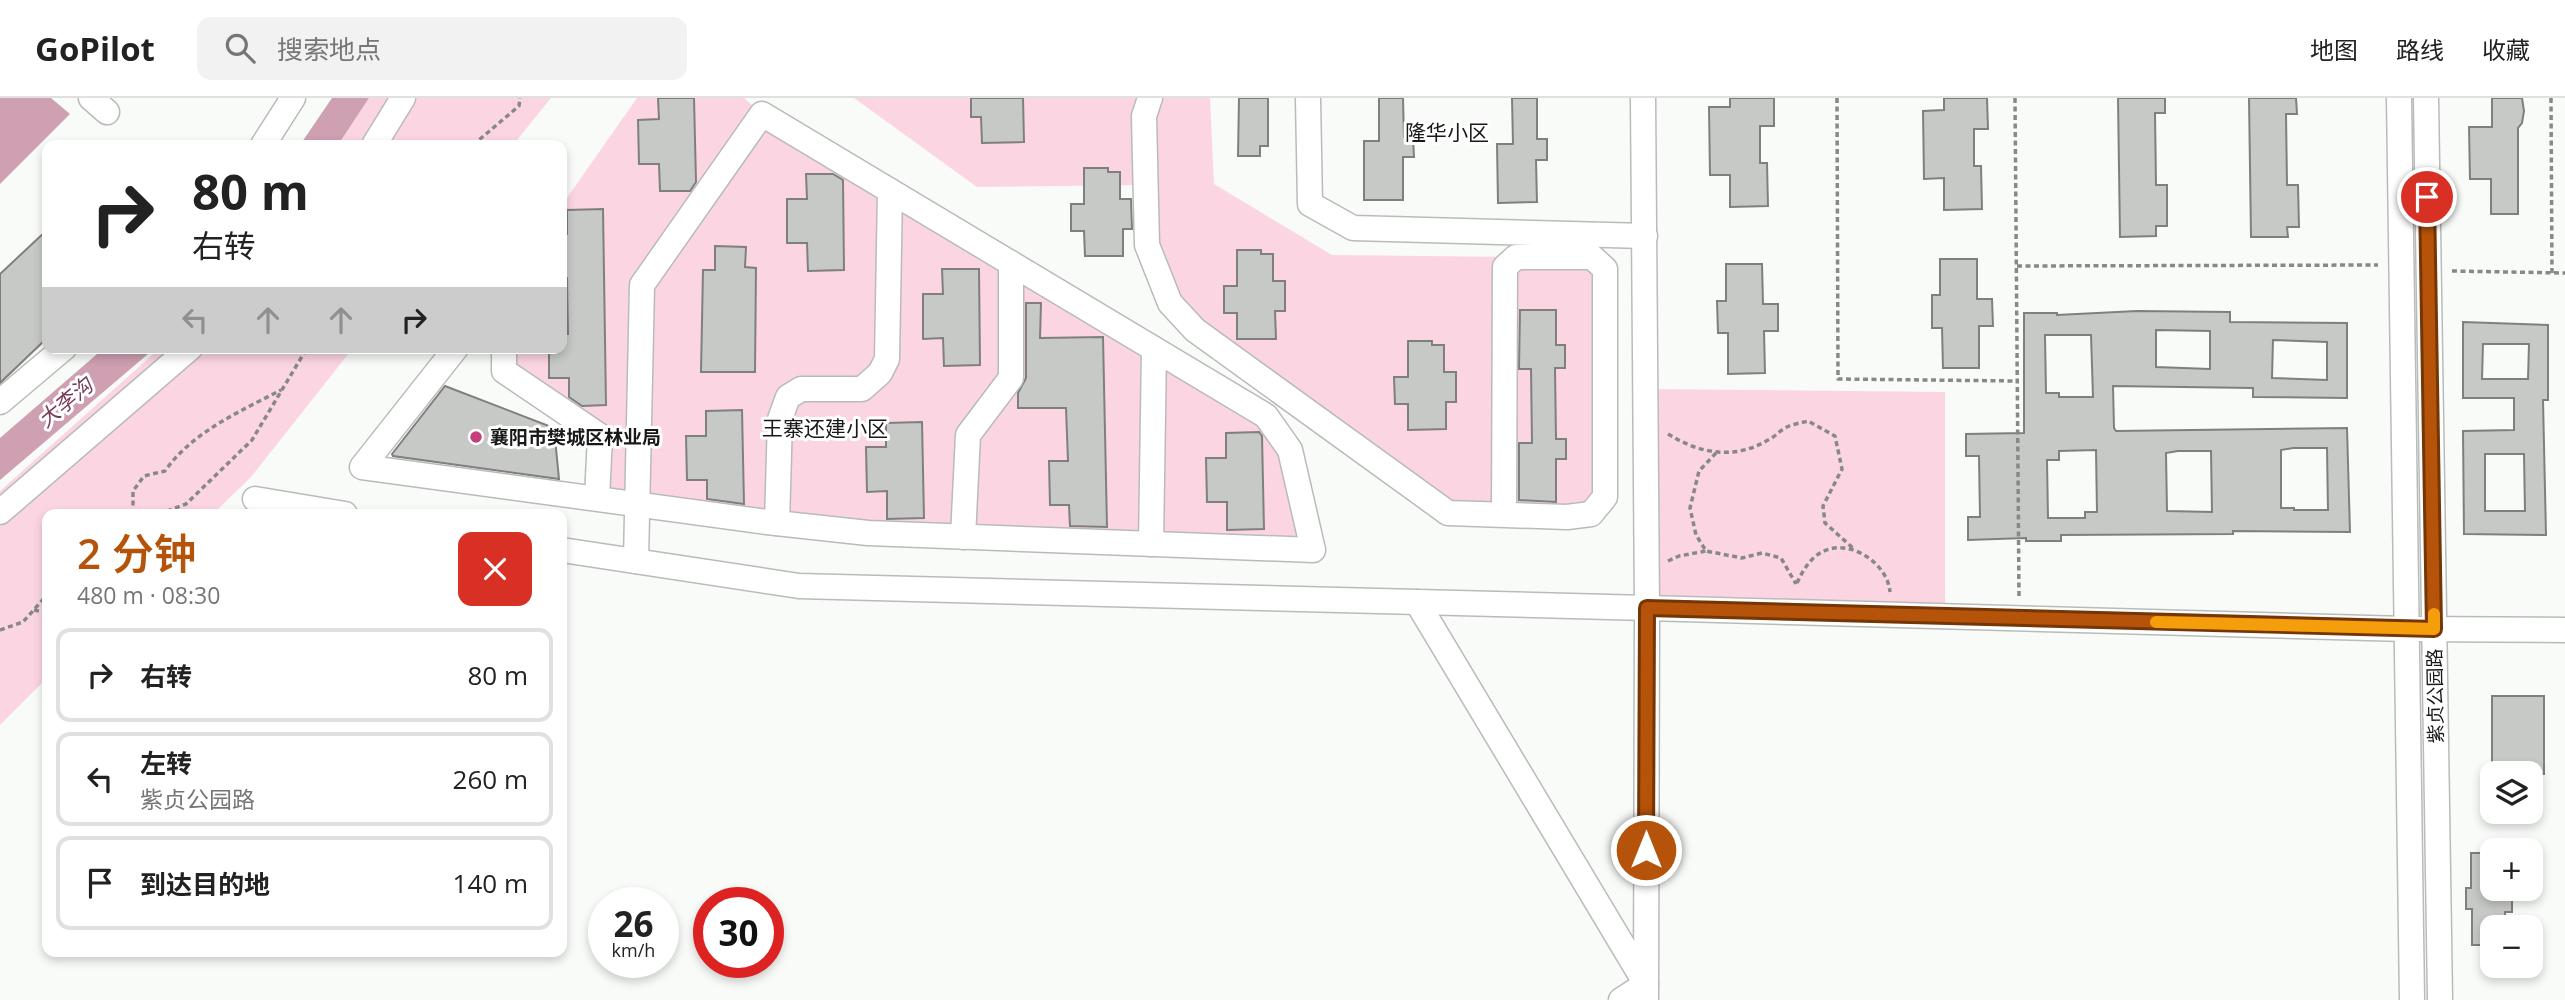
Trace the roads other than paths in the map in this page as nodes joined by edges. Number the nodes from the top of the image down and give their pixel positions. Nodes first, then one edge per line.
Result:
1 (293, 98) edge
2 (403, 98) edge
3 (1150, 98) edge
4 (1308, 98) edge
5 (1643, 98) edge
6 (2399, 98) edge
7 (2426, 98) edge
8 (266, 140) edge
9 (377, 140) edge
10 (890, 191) junction
11 (1645, 236) junction
12 (1011, 263) junction
13 (1154, 349) junction
14 (57, 354) edge
15 (183, 354) edge
16 (451, 354) edge
17 (504, 354) edge
18 (0, 402) edge
19 (597, 498) junction
20 (255, 499) dead end
21 (637, 503) junction
22 (315, 509) edge
23 (0, 512) edge
24 (1504, 515) junction
25 (777, 523) junction
26 (964, 537) junction
27 (1151, 544) junction
28 (567, 551) edge
29 (636, 561) junction
30 (1417, 602) junction
31 (1647, 608) junction
32 (2406, 629) junction
33 (2434, 629) junction
34 (2565, 631) edge
35 (1646, 992) edge
36 (1621, 1000) edge
37 (2412, 1000) edge
38 (2440, 1000) edge

1 - 8 street
2 - 9 street
3 - 24 street
4 - 11 street
5 - 11 street
6 - 32 street, 紫贞公园路
7 - 33 street, 紫贞公园路
10 - 12 street
10 - 21 street
10 - 25 street
11 - 31 street
12 - 13 street
12 - 26 street
13 - 27 street
13 - 27 street
14 - 18 street
15 - 23 street
16 - 19 street
17 - 19 street
19 - 21 street
20 - 22 street
21 - 25 street
21 - 29 street
24 - 24 street
25 - 26 street
26 - 27 street
28 - 29 street
29 - 30 street
30 - 31 street
30 - 35 street
31 - 32 street
31 - 35 street
32 - 33 street
32 - 37 street, 紫贞公园路
33 - 34 street
33 - 38 street, 紫贞公园路
35 - 36 street

